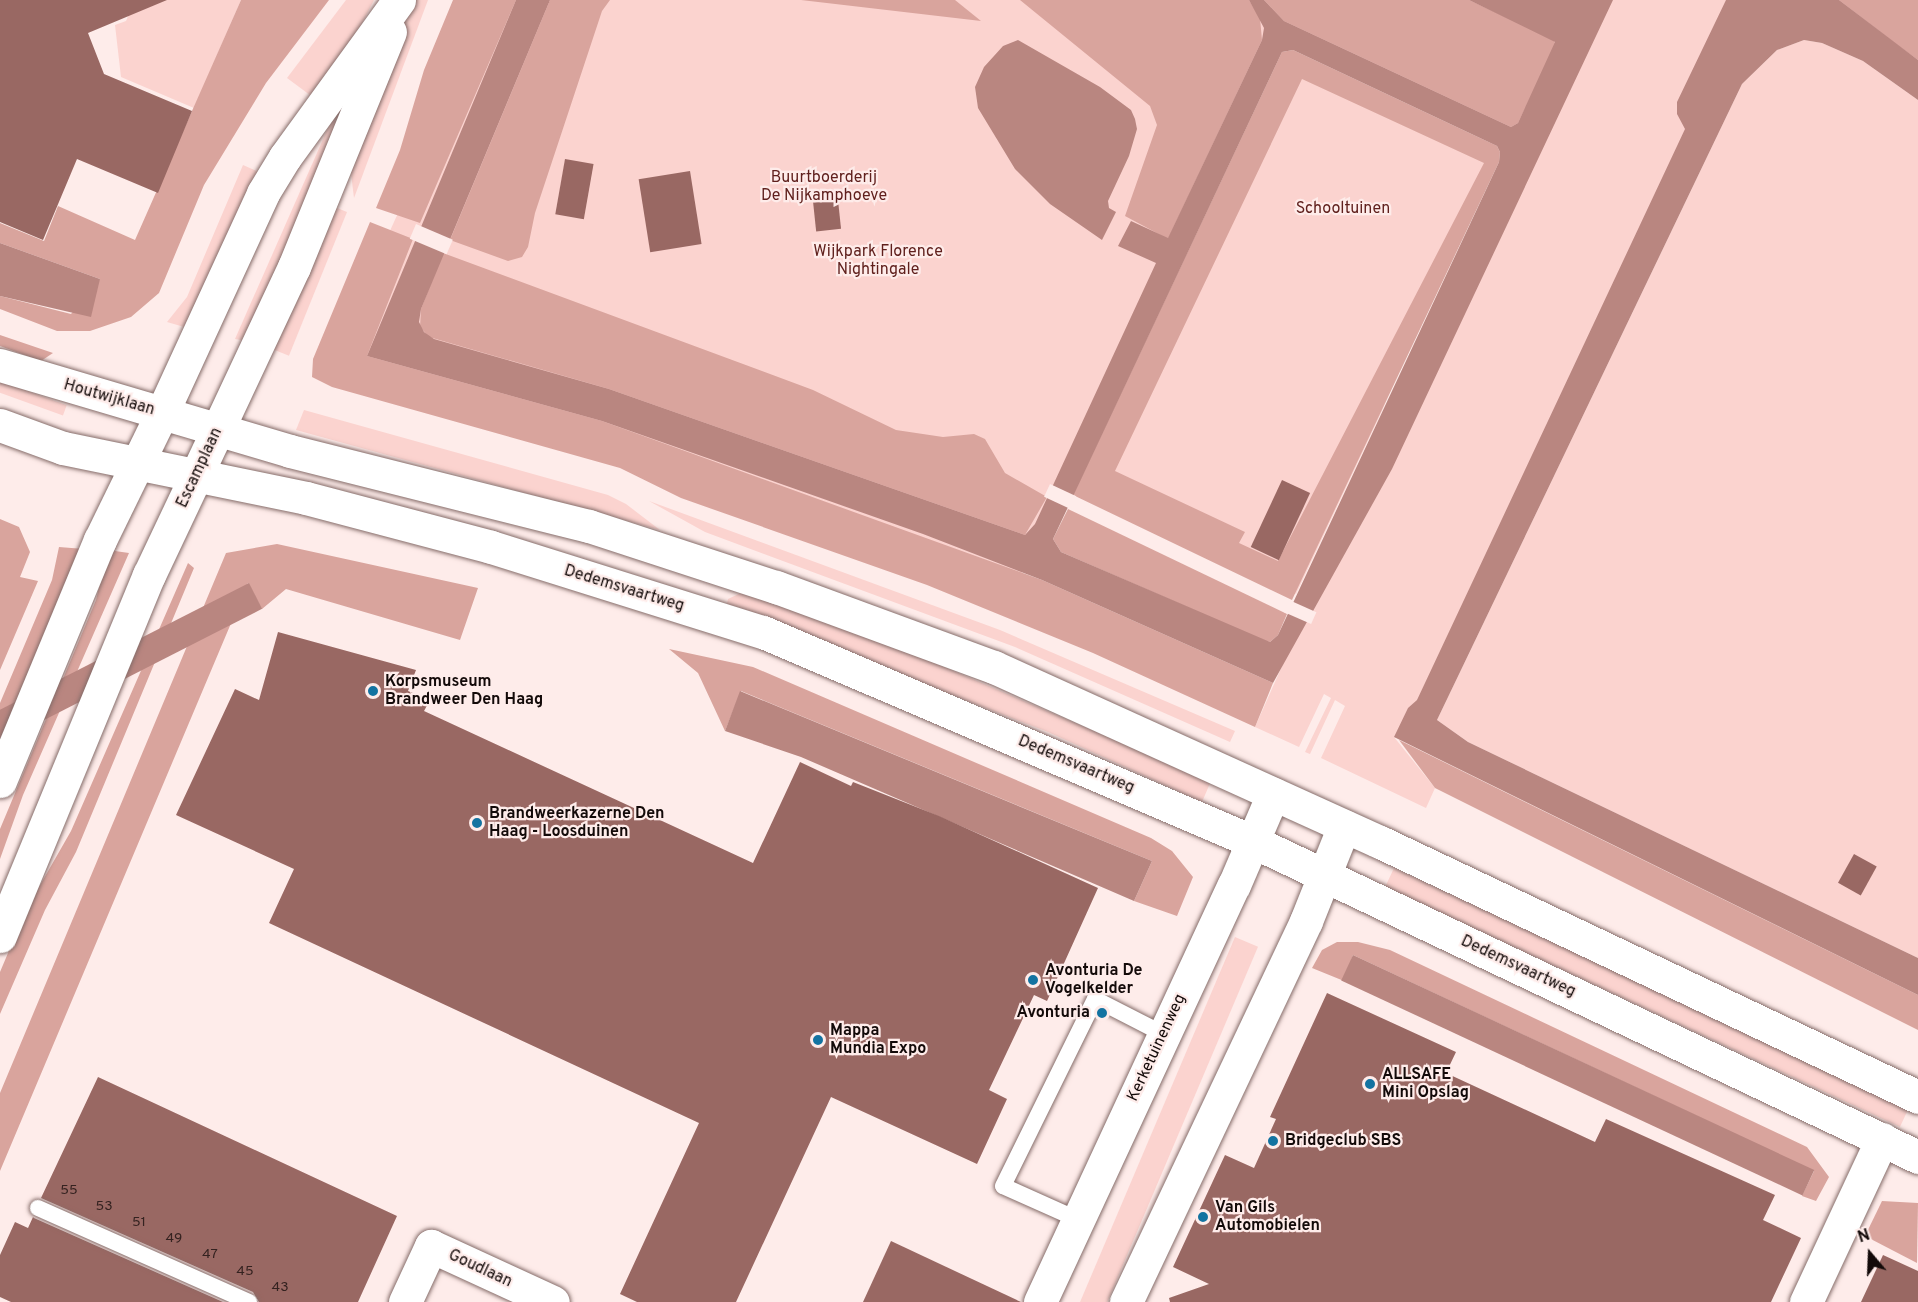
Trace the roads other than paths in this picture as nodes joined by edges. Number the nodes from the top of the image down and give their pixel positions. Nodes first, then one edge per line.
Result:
1 (401, 0) edge
2 (0, 365) edge
3 (162, 413) junction
4 (0, 425) edge
5 (218, 429) junction
6 (138, 462) junction
7 (197, 474) junction
8 (0, 781) edge
9 (1273, 794) junction
10 (1344, 826) junction
11 (1254, 842) junction
12 (1323, 875) junction
13 (0, 936) edge
14 (1163, 1034) junction
15 (1918, 1097) edge
16 (1882, 1139) junction
17 (1918, 1157) edge
18 (38, 1208) dead end
19 (1079, 1220) junction
20 (249, 1302) edge
21 (405, 1302) edge
22 (553, 1302) edge
23 (1040, 1302) edge
24 (1126, 1302) edge
25 (1806, 1302) edge

1 - 3 main road, Escamplaan
1 - 5 main road, Escamplaan
2 - 3 main road, Houtwijklaan
3 - 5 main road, Houtwijklaan
3 - 6 main road, Escamplaan
4 - 6 main road
5 - 7 main road, Escamplaan
5 - 9 main road
6 - 7 main road
6 - 8 main road, Escamplaan
7 - 11 main road, Dedemsvaartweg
7 - 13 main road, Escamplaan
9 - 10 main road
9 - 11 main road, Kerketuinenweg
10 - 12 main road
10 - 15 main road
11 - 12 main road, Dedemsvaartweg
11 - 14 main road, Kerketuinenweg
12 - 16 main road, Dedemsvaartweg
12 - 24 main road
14 - 19 main road, Kerketuinenweg
14 - 19 lane
16 - 17 main road, Dedemsvaartweg
16 - 25 main road
18 - 20 lane
19 - 23 main road, Kerketuinenweg
21 - 22 main road, Goudlaan

